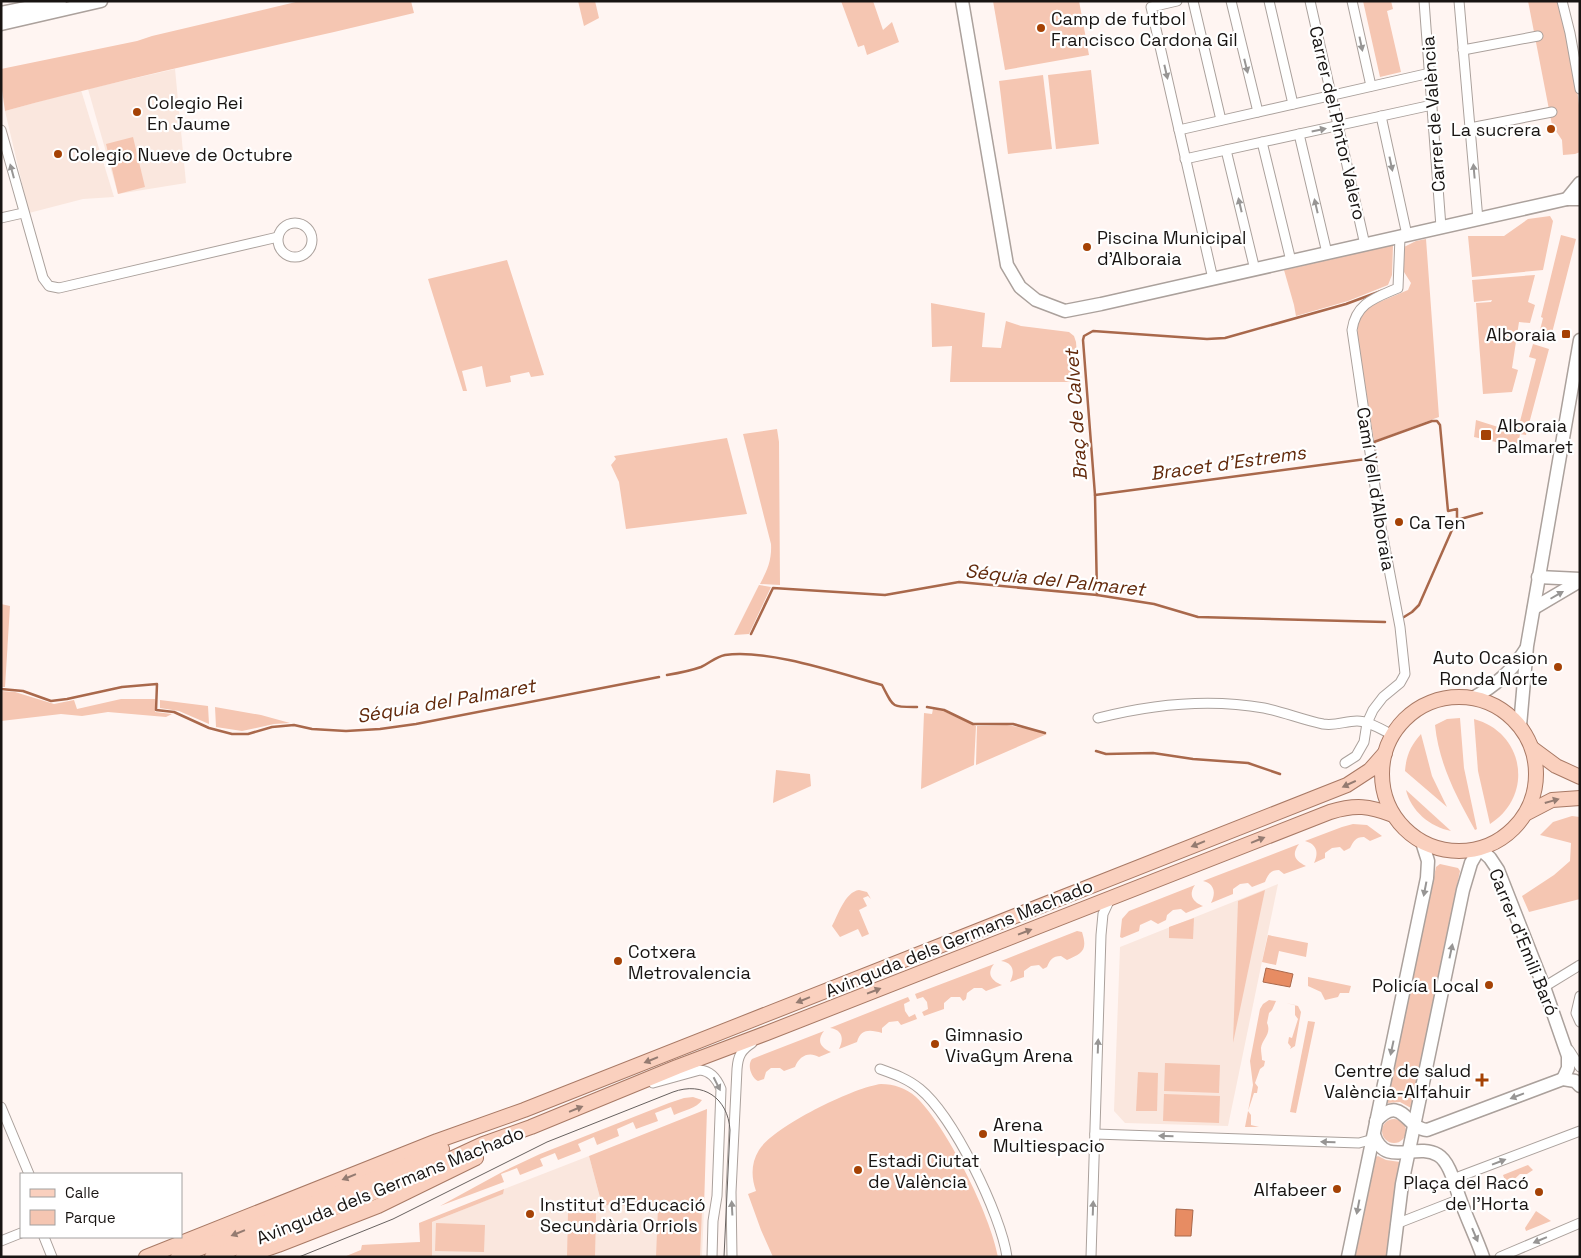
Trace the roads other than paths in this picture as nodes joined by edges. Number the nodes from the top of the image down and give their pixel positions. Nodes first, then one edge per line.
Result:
1 (60, 1) edge
2 (101, 1) edge
3 (962, 1) edge
4 (1178, 1) edge
5 (1192, 1) edge
6 (1231, 1) edge
7 (1269, 1) edge
8 (1310, 1) edge
9 (1352, 1) edge
10 (1424, 1) edge
11 (1459, 1) edge
12 (1562, 1) edge
13 (1, 13) edge
14 (1, 24) edge
15 (1538, 36) dead end
16 (1463, 50) junction
17 (1430, 73) junction
18 (1371, 86) junction
19 (1580, 89) edge
20 (1331, 95) junction
21 (1294, 104) junction
22 (1432, 105) junction
23 (1258, 112) junction
24 (1552, 112) dead end
25 (1381, 116) junction
26 (1220, 120) junction
27 (1338, 125) junction
28 (1470, 128) junction
29 (1, 130) edge
30 (1179, 130) junction
31 (1299, 134) junction
32 (1262, 142) junction
33 (1226, 150) junction
34 (1186, 159) junction
35 (1580, 183) edge
36 (1567, 199) junction
37 (1580, 199) edge
38 (23, 213) junction
39 (1, 218) edge
40 (1478, 220) junction
41 (1441, 227) junction
42 (1403, 236) junction
43 (278, 237) dead end
44 (1365, 245) junction
45 (1327, 253) junction
46 (1290, 262) junction
47 (1255, 270) junction
48 (1213, 279) junction
49 (1580, 340) edge
50 (1538, 577) junction
51 (1580, 580) edge
52 (1534, 608) junction
53 (1528, 646) junction
54 (1473, 698) junction
55 (1098, 718) dead end
56 (1367, 723) junction
57 (1520, 726) junction
58 (1393, 735) junction
59 (1533, 749) junction
60 (1385, 753) junction
61 (1345, 763) dead end
62 (1580, 776) edge
63 (1580, 798) edge
64 (1527, 813) junction
65 (1394, 815) junction
66 (1422, 842) junction
67 (1480, 849) junction
68 (1110, 899) junction
69 (1580, 965) edge
70 (1544, 987) junction
71 (1580, 996) edge
72 (1580, 1022) edge
73 (767, 1033) junction
74 (1562, 1039) junction
75 (1580, 1067) edge
76 (880, 1069) dead end
77 (1563, 1079) junction
78 (1580, 1086) edge
79 (626, 1089) junction
80 (1, 1107) edge
81 (524, 1110) junction
82 (1376, 1121) junction
83 (1415, 1125) junction
84 (531, 1127) junction
85 (1580, 1131) edge
86 (1095, 1134) junction
87 (1374, 1135) junction
88 (1409, 1152) junction
89 (28, 1173) edge
90 (1454, 1179) junction
91 (1460, 1199) junction
92 (1396, 1224) junction
93 (1580, 1224) edge
94 (20, 1233) edge
95 (44, 1238) edge
96 (1, 1242) edge
97 (52, 1257) edge
98 (146, 1257) edge
99 (178, 1257) edge
100 (212, 1257) edge
101 (243, 1257) edge
102 (712, 1257) edge
103 (732, 1257) edge
104 (1006, 1257) edge
105 (1091, 1257) edge
106 (1348, 1257) edge
107 (1393, 1257) edge
108 (1483, 1257) edge
109 (1500, 1257) edge

1 - 13 street
2 - 14 street
3 - 48 street
4 -> 30 street
5 - 26 street
6 -> 23 street
7 - 21 street
8 - 20 street, Carrer del Pintor Valero
9 -> 18 street
10 - 17 street, Carrer de València
11 - 16 street
12 - 19 street
15 - 16 street
16 - 28 street
17 - 18 street
17 - 22 street, Carrer de València
18 - 20 street
20 - 21 street
20 - 27 street, Carrer del Pintor Valero
21 - 23 street
22 - 25 street
22 - 41 street, Carrer de València
23 - 26 street
24 - 28 street
25 - 27 street
25 -> 42 street
26 - 30 street
31 -> 27 street
27 - 44 street, Carrer del Pintor Valero
40 -> 28 street
38 -> 29 street
30 - 34 street
31 - 32 street
45 -> 31 street
32 - 33 street
32 - 46 street
33 - 34 street
47 -> 33 street
34 - 48 street
35 - 36 street
36 - 37 street
36 - 40 street
38 - 39 street
38 - 43 street
40 - 41 street
41 - 42 street
42 - 44 street
42 - 56 street, Camí Vell d'Alboraia
44 - 45 street
45 - 46 street
46 - 47 street
47 - 48 street
49 - 50 street
50 - 51 street
50 - 52 street
52 -> 51 street
52 - 53 street
53 - 54 street
53 - 57 street
54 - 57 main road
54 - 58 main road
55 - 56 street
56 - 58 street
56 - 61 street
57 - 59 main road
58 - 60 main road
59 - 62 main road
59 - 64 main road
60 - 65 main road
60 -> 81 main road, Avinguda dels Germans Machado
64 -> 63 main road
64 - 67 main road
65 - 66 main road
68 -> 65 main road
66 - 67 main road
66 -> 82 street
67 - 70 street, Carrer d'Emili Baró
83 -> 67 street
73 -> 68 main road
86 -> 68 street
69 - 70 street
70 - 74 street, Carrer d'Emili Baró
71 - 72 street
73 - 79 main road
103 -> 73 street
74 - 75 street, Carrer d'Emili Baró
74 - 77 street, Carrer d'Emili Baró
76 - 104 street
77 - 78 street
77 -> 83 street
84 -> 79 main road
79 -> 102 street
80 - 89 street
81 -> 98 main road, Avinguda dels Germans Machado
81 -> 99 main road, Avinguda dels Germans Machado
82 - 83 street
82 - 87 street
83 - 88 street
84 - 100 main road, Avinguda dels Germans Machado
84 - 101 main road, Avinguda dels Germans Machado
90 -> 85 street
87 -> 86 street
105 -> 86 street
87 - 88 street
87 -> 106 street
88 - 90 street
88 - 92 street
90 - 91 street
91 - 92 street
91 -> 108 street
92 - 107 street
93 -> 109 street
94 - 96 street
95 - 97 street

